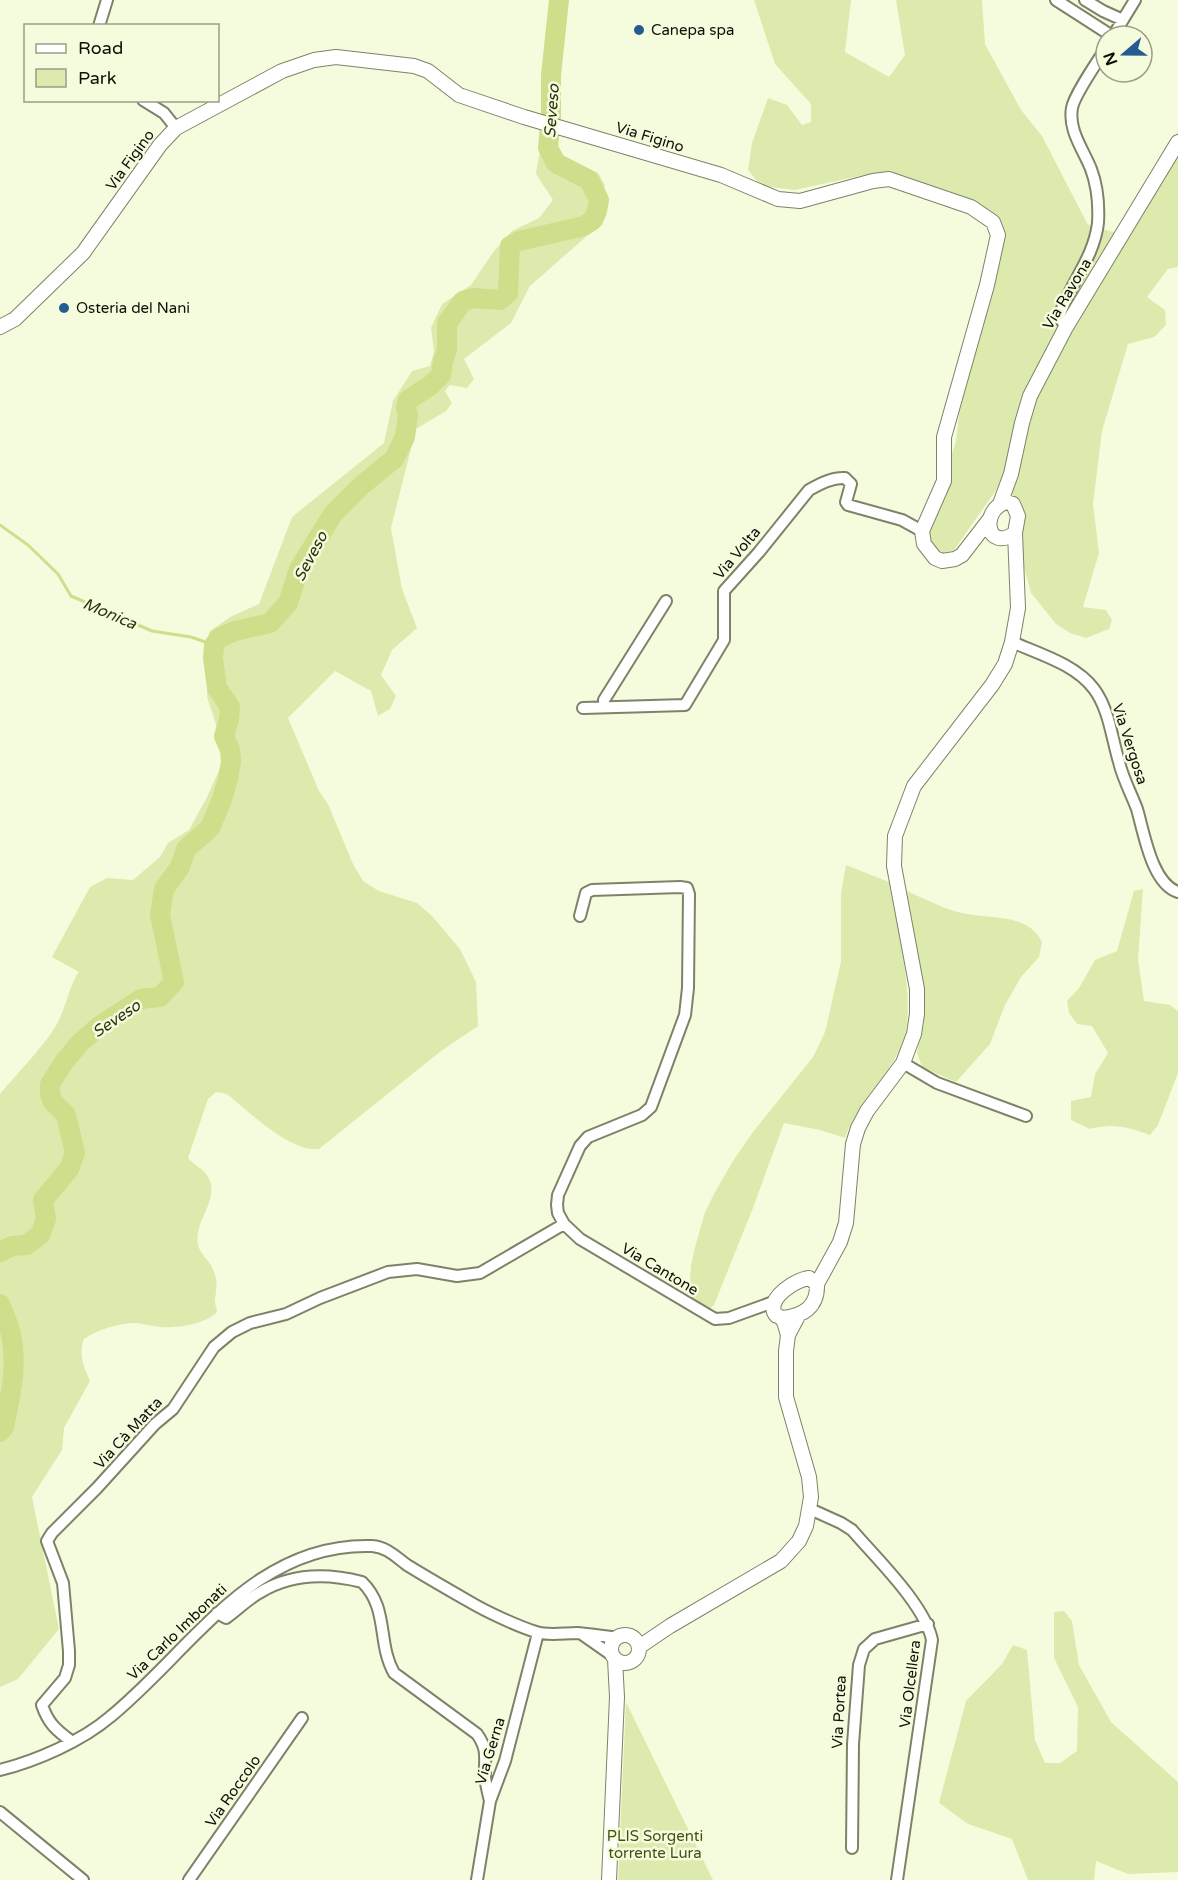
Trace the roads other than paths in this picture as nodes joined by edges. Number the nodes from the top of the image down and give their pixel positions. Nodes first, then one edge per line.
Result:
1 (107, 0) edge
2 (1056, 0) edge
3 (1086, 0) edge
4 (1135, 0) edge
5 (1123, 20) junction
6 (100, 24) edge
7 (1094, 24) edge
8 (1120, 24) edge
9 (1094, 68) edge
10 (146, 102) edge
11 (176, 128) junction
12 (1178, 142) edge
13 (0, 327) edge
14 (1066, 327) junction
15 (1007, 504) junction
16 (989, 520) junction
17 (922, 531) junction
18 (1015, 533) junction
19 (977, 537) junction
20 (996, 537) junction
21 (1015, 573) junction
22 (666, 601) dead end
23 (1012, 642) junction
24 (604, 707) junction
25 (583, 708) dead end
26 (1178, 892) edge
27 (580, 916) dead end
28 (903, 1063) junction
29 (1026, 1116) dead end
30 (564, 1224) junction
31 (830, 1258) junction
32 (803, 1279) junction
33 (817, 1284) junction
34 (778, 1310) junction
35 (798, 1316) junction
36 (788, 1335) junction
37 (810, 1509) junction
38 (217, 1613) junction
39 (928, 1624) junction
40 (670, 1626) junction
41 (538, 1633) junction
42 (580, 1633) junction
43 (623, 1637) junction
44 (639, 1647) junction
45 (614, 1658) junction
46 (633, 1661) junction
47 (617, 1697) junction
48 (302, 1718) dead end
49 (71, 1742) junction
50 (0, 1770) edge
51 (490, 1801) junction
52 (0, 1812) edge
53 (852, 1848) dead end
54 (82, 1880) edge
55 (189, 1880) edge
56 (477, 1880) edge
57 (609, 1880) edge
58 (897, 1880) edge

1 - 6 street
2 - 7 street
3 - 5 street
4 - 5 street
5 - 8 street
9 - 14 street
10 - 11 street
11 - 13 street, Via Figino
11 - 17 street, Via Figino
12 - 14 street, Via Ravona
14 - 15 street, Via Ravona
15 - 16 street
15 - 18 street
16 - 19 street
16 - 20 street
17 - 19 street
17 - 24 street, Via Volta
18 - 20 street
18 - 21 street
19 - 20 street
20 - 21 street
21 - 23 street
22 - 24 street
23 - 26 street, Via Vergosa
23 - 28 street
24 - 25 street, Via Volta
27 - 30 street, Via Cantone
28 - 29 street
28 - 31 street
30 - 34 street, Via Cantone
30 - 49 street, Via Cà Matta
31 - 32 street
31 - 33 street
32 - 33 street
32 - 34 street
33 - 35 street
34 - 35 street
34 - 36 street
35 - 36 street
36 - 37 street
37 - 39 street, Via Olcellera
37 - 40 street
38 - 41 street, Via Carlo Imbonati
38 - 49 street, Via Carlo Imbonati
38 - 51 street
39 - 53 street, Via Portea
39 - 58 street, Via Olcellera
40 - 43 street
40 - 44 street
41 - 42 street, Via Carlo Imbonati
41 - 51 street, Via Gerna
42 - 43 street, Via Carlo Imbonati
42 - 45 street
43 - 44 street
43 - 45 street
44 - 46 street
45 - 46 street
45 - 47 street
46 - 47 street
47 - 57 street
48 - 55 street, Via Roccolo
49 - 50 street, Via Carlo Imbonati
51 - 56 street, Via Gerna
52 - 54 street

